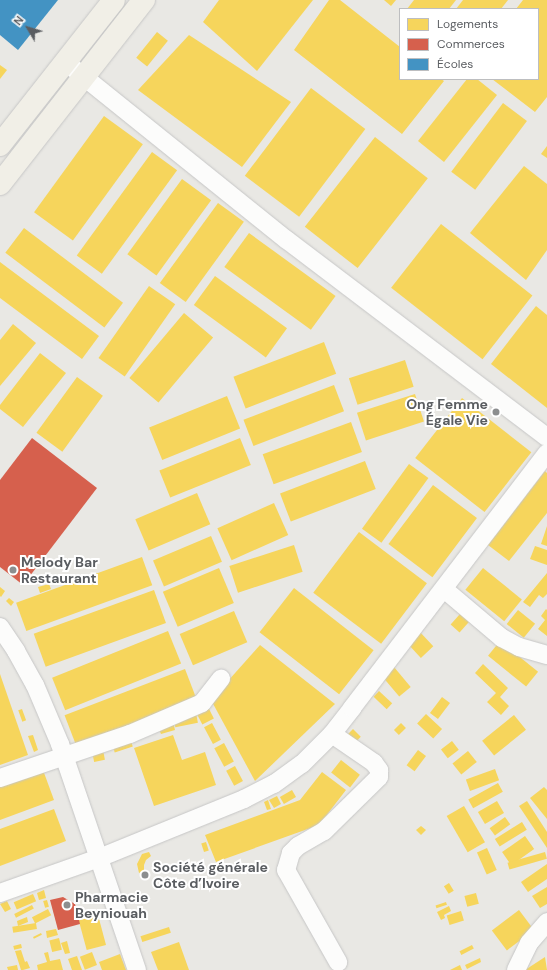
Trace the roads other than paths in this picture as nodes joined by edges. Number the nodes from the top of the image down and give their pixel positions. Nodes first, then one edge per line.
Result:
1 (114, 0) edge
2 (144, 0) edge
3 (66, 62) junction
4 (84, 77) junction
5 (0, 145) edge
6 (0, 184) edge
7 (547, 437) edge
8 (547, 454) edge
9 (444, 589) junction
10 (0, 627) edge
11 (547, 655) edge
12 (222, 679) dead end
13 (332, 734) junction
14 (64, 756) junction
15 (0, 778) edge
16 (99, 858) junction
17 (0, 893) edge
18 (547, 922) edge
19 (338, 962) dead end
20 (137, 970) edge
21 (516, 970) edge

1 - 3 main road
2 - 4 main road
3 - 4 street
3 - 5 main road
4 - 6 main road
4 - 7 street
8 - 9 street
9 - 11 street
9 - 13 street
10 - 14 street
12 - 14 street
13 - 16 street
13 - 19 street
14 - 15 street
14 - 16 street
16 - 17 street
16 - 20 street
18 - 21 street

